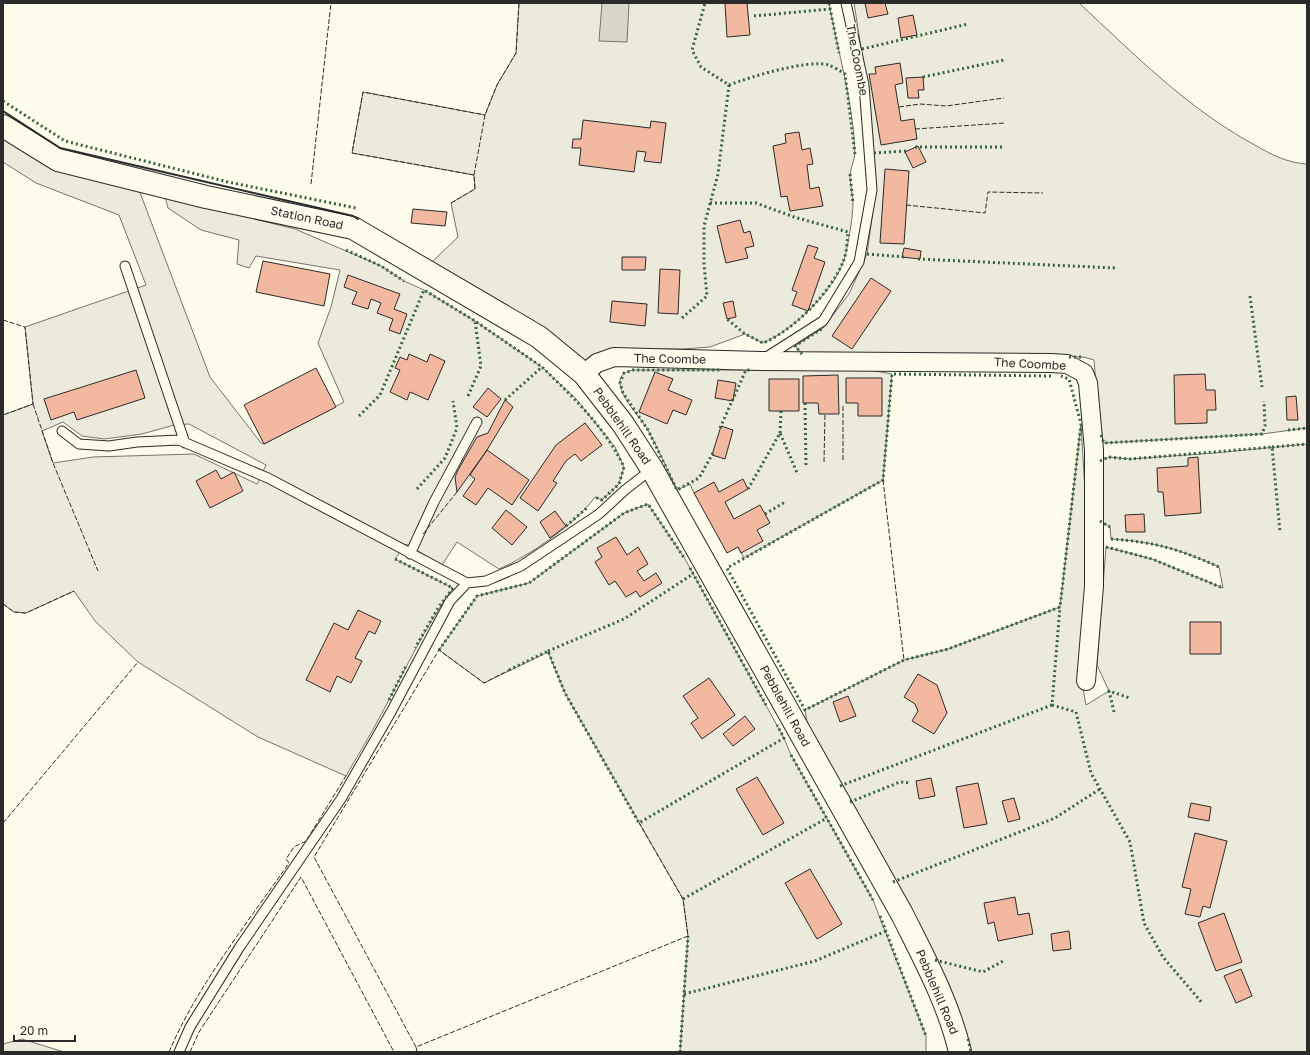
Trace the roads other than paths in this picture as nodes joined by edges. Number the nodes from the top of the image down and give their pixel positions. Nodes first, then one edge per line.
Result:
1 (846, 3) edge
2 (3, 126) edge
3 (125, 266) dead end
4 (761, 361) junction
5 (584, 374) junction
6 (478, 422) dead end
7 (62, 431) dead end
8 (185, 443) junction
9 (652, 469) junction
10 (410, 554) junction
11 (466, 583) junction
12 (1086, 681) dead end
13 (179, 1052) edge
14 (960, 1052) edge

1 - 4 lane, The Coombe
2 - 5 main road, Station Road
3 - 8 lane
4 - 5 street, The Coombe
4 - 12 street, The Coombe
5 - 9 main road, Pebblehill Road
6 - 10 lane
7 - 8 lane
8 - 10 lane
9 - 11 lane
9 - 14 main road, Pebblehill Road
10 - 11 lane
11 - 13 lane

